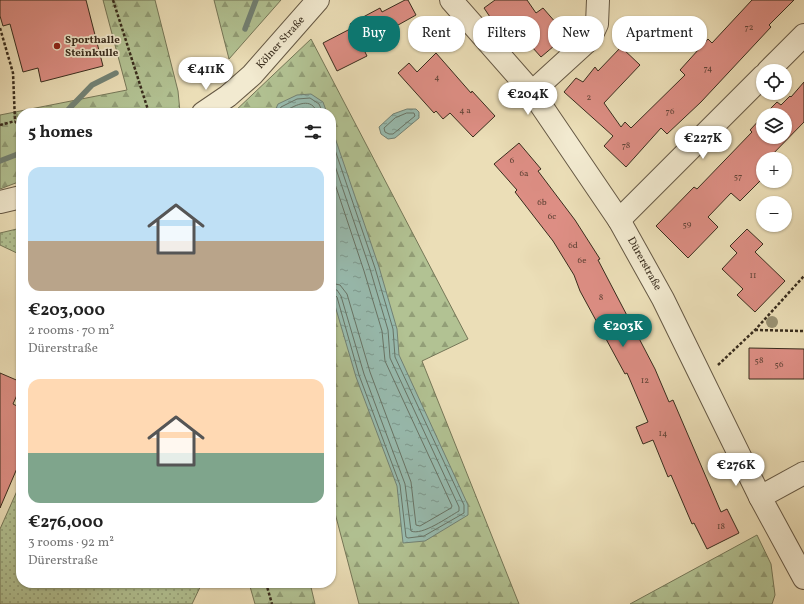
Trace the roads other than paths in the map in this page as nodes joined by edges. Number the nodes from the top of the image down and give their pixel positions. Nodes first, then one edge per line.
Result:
1 (318, 0) edge
2 (451, 0) edge
3 (598, 0) edge
4 (804, 34) edge
5 (775, 64) edge
6 (756, 83) edge
7 (532, 92) junction
8 (210, 108) edge
9 (16, 198) edge
10 (0, 202) edge
11 (619, 220) junction
12 (804, 473) edge
13 (760, 497) junction
14 (804, 578) edge

1 - 8 street, Kölner Straße
2 - 7 street, Dürerstraße
3 - 7 street
4 - 5 street
6 - 11 street
7 - 11 street, Dürerstraße
9 - 10 street
11 - 13 street, Dürerstraße
12 - 13 street
13 - 14 street, Dürerstraße

